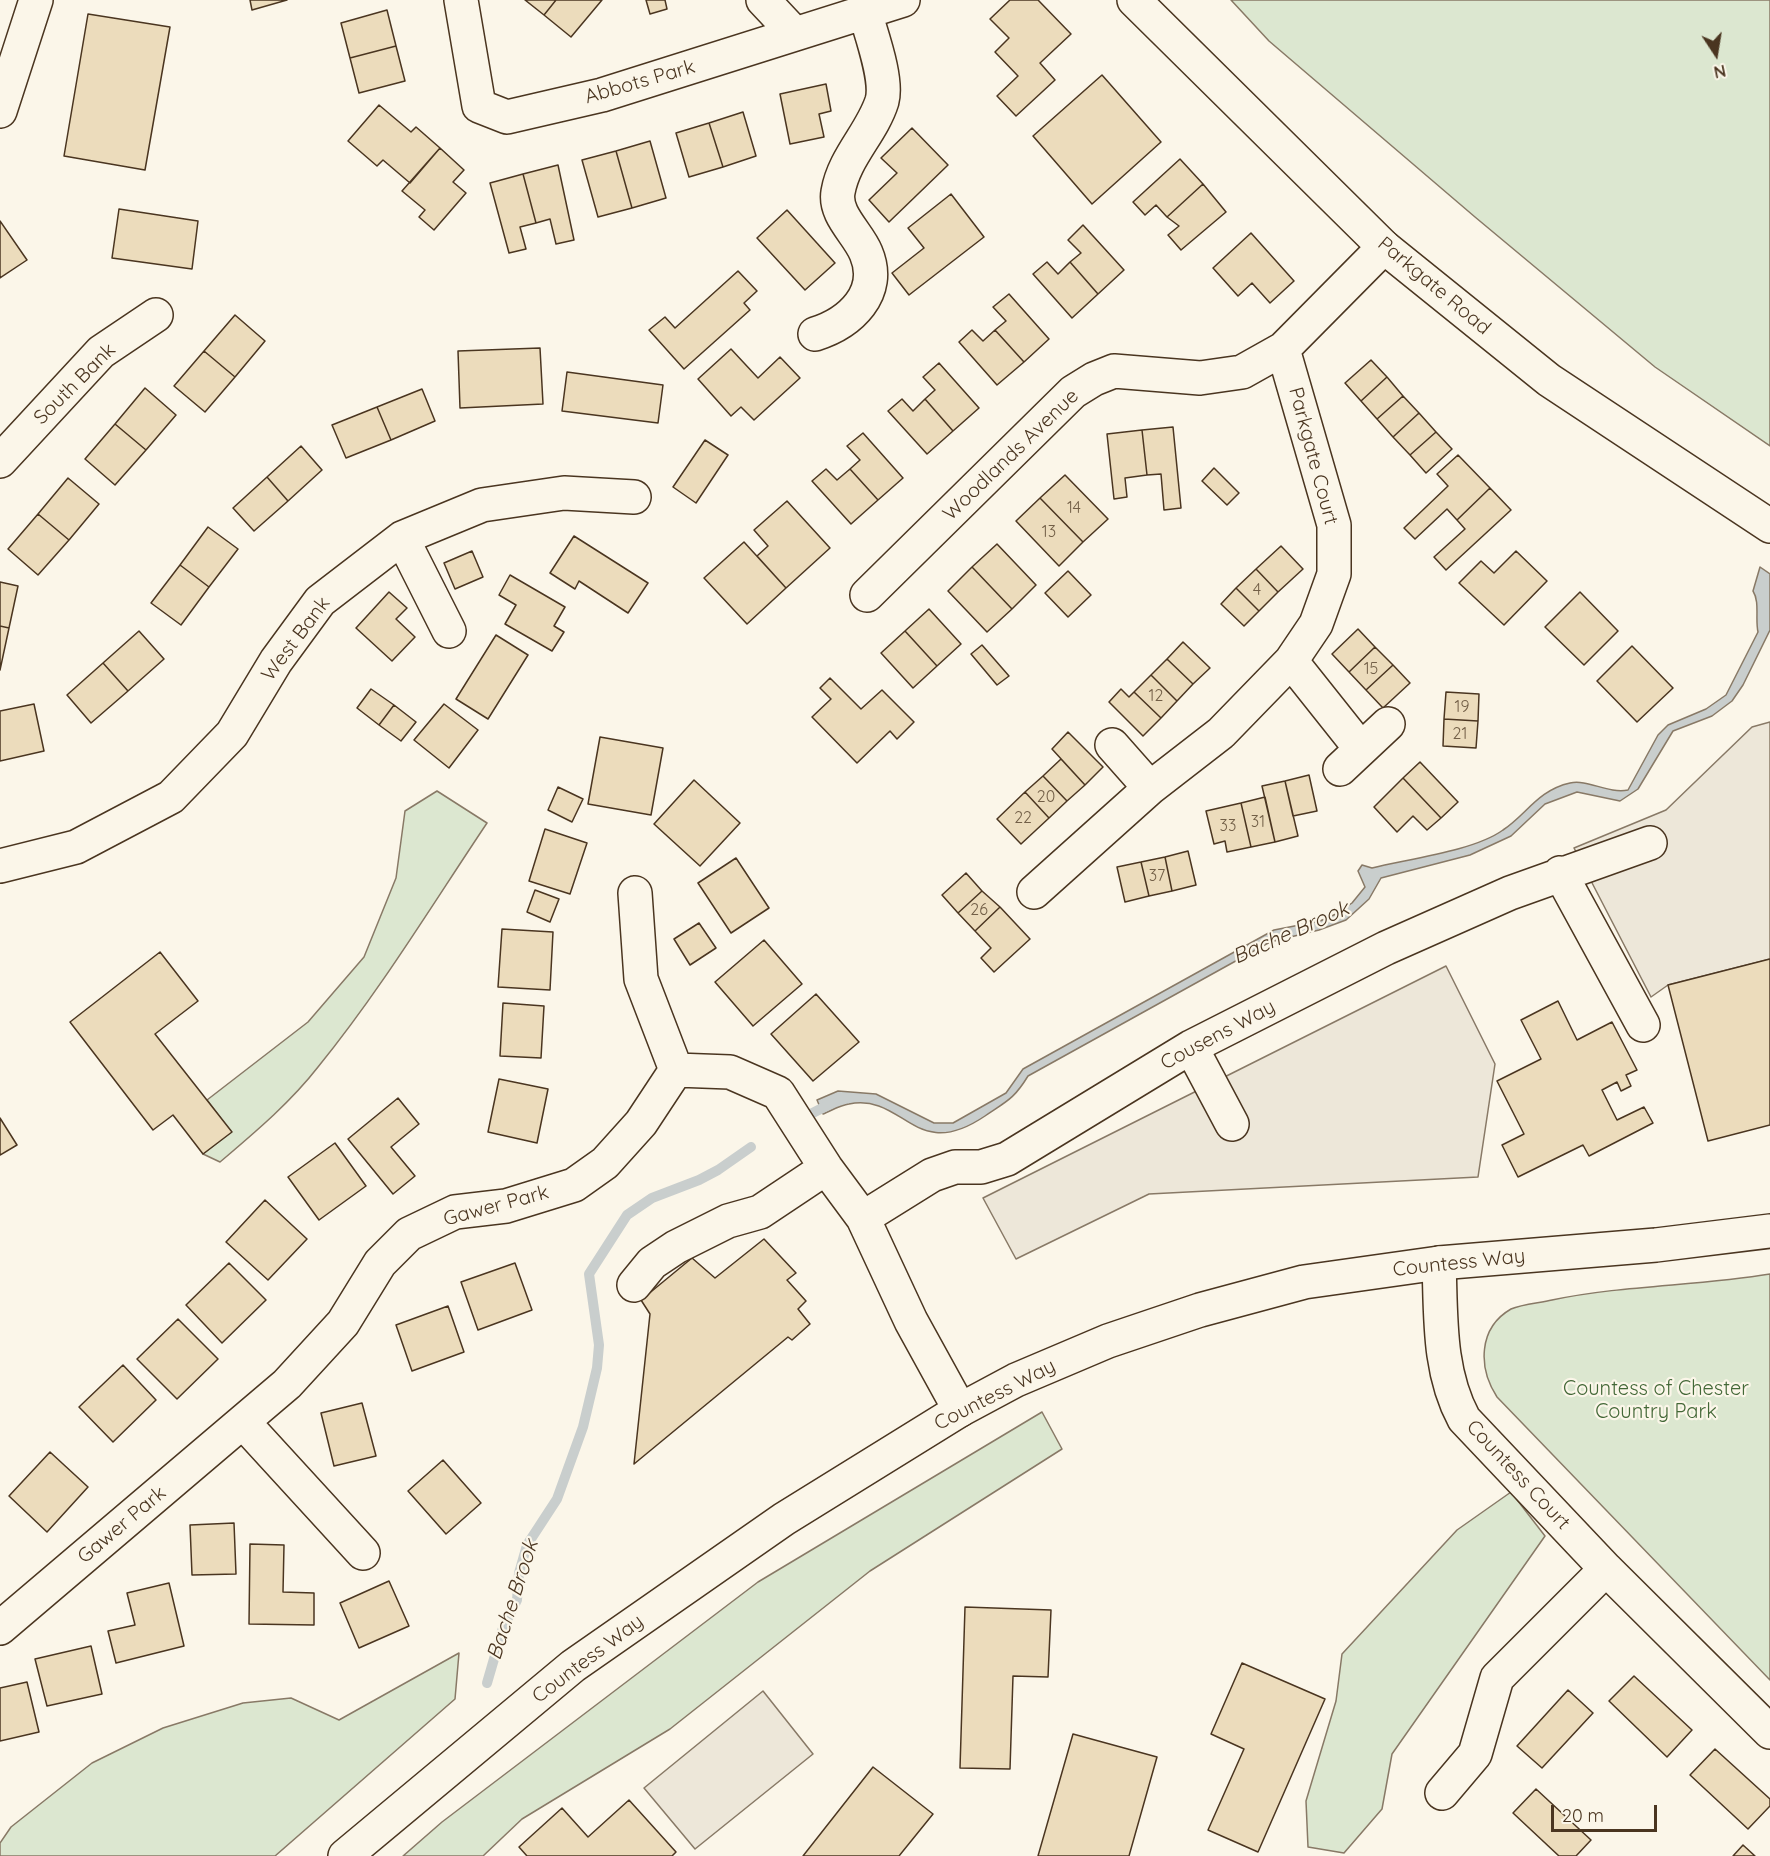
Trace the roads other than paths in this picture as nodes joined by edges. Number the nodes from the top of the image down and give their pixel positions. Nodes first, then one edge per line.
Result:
1 (36, 0) edge
2 (461, 0) edge
3 (763, 0) edge
4 (903, 0) edge
5 (1134, 0) edge
6 (865, 12) junction
7 (795, 34) junction
8 (0, 111) edge
9 (1384, 247) junction
10 (156, 315) dead end
11 (815, 334) dead end
12 (1283, 349) junction
13 (0, 461) edge
14 (634, 497) dead end
15 (1770, 526) edge
16 (402, 538) junction
17 (867, 596) dead end
18 (448, 631) dead end
19 (1291, 661) junction
20 (1388, 724) dead end
21 (1112, 745) dead end
22 (1150, 788) junction
23 (1650, 843) dead end
24 (0, 866) edge
25 (1572, 870) junction
26 (1034, 892) dead end
27 (635, 894) dead end
28 (1643, 1025) dead end
29 (1191, 1047) junction
30 (676, 1070) junction
31 (1232, 1124) dead end
32 (826, 1168) junction
33 (863, 1218) junction
34 (1770, 1231) edge
35 (1438, 1263) junction
36 (634, 1286) dead end
37 (960, 1410) junction
38 (243, 1422) junction
39 (363, 1553) dead end
40 (1606, 1569) junction
41 (0, 1628) edge
42 (1770, 1732) edge
43 (1442, 1793) dead end
44 (345, 1856) edge

1 - 8 street
2 - 7 street, Abbots Park
3 - 7 street
4 - 6 street, Abbots Park
5 - 9 street, Parkgate Road
6 - 7 street, Abbots Park
6 - 11 street
9 - 12 street, Woodlands Avenue
9 - 15 street, Parkgate Road
10 - 13 street, South Bank
12 - 17 street, Woodlands Avenue
12 - 19 street, Parkgate Court
14 - 16 street, West Bank
16 - 18 street
16 - 24 street, West Bank
19 - 20 street
19 - 22 street, Parkgate Court
21 - 22 street
22 - 26 street, Parkgate Court
23 - 25 street, Cousens Way
25 - 28 street
25 - 29 street, Cousens Way
27 - 30 street
29 - 31 street
29 - 33 street, Cousens Way
30 - 32 street
30 - 38 street, Gawer Park
32 - 33 street
32 - 36 street
33 - 37 street
34 - 35 street, Countess Way
35 - 37 street, Countess Way
35 - 40 street, Countess Court
37 - 44 street, Countess Way
38 - 39 street
38 - 41 street, Gawer Park
40 - 42 street, Countess Court
40 - 43 street

